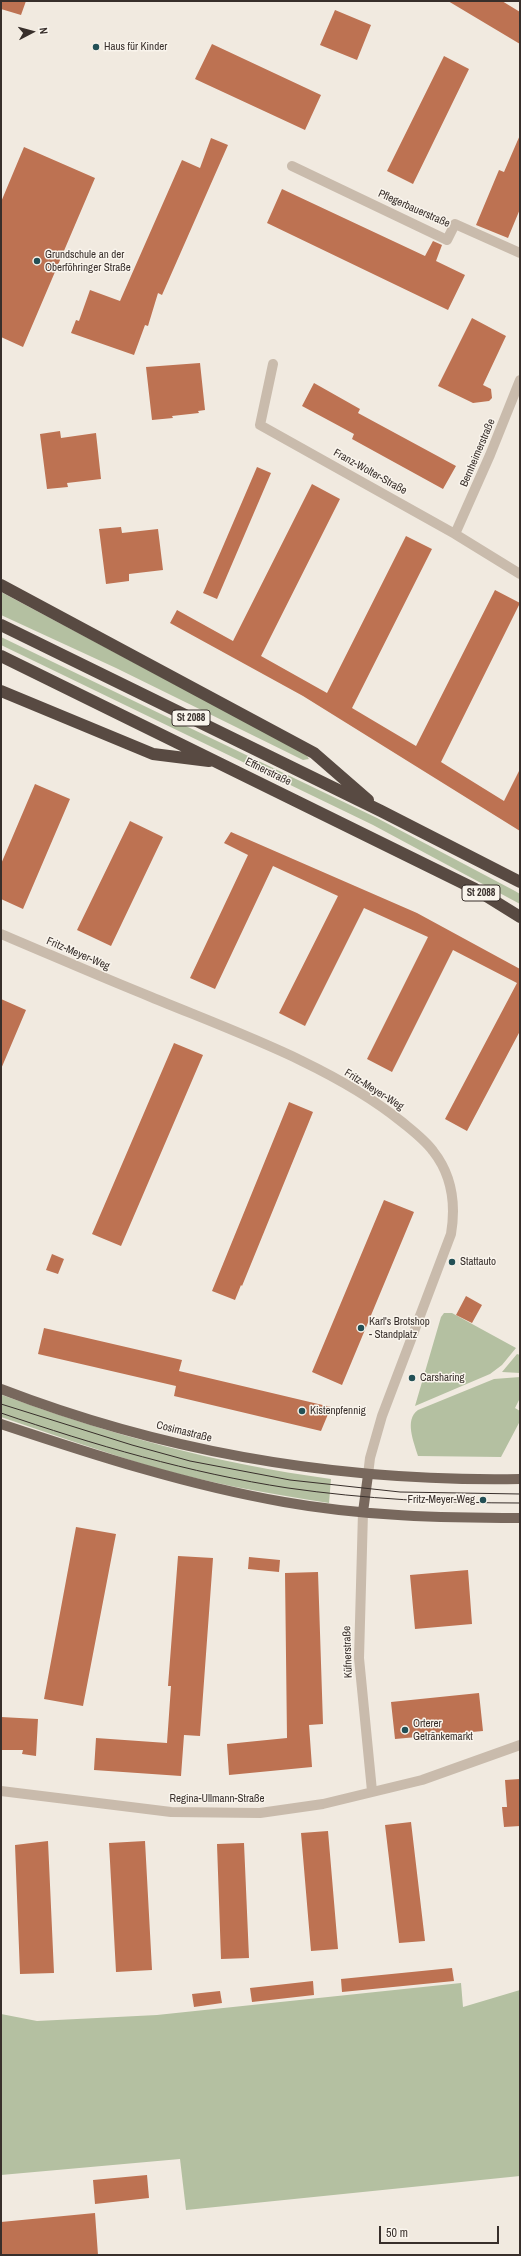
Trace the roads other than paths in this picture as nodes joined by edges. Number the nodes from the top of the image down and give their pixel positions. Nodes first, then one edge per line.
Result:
1 (292, 166) dead end
2 (520, 253) edge
3 (273, 364) dead end
4 (520, 380) edge
5 (455, 534) junction
6 (520, 574) edge
7 (1, 585) edge
8 (1, 625) edge
9 (1, 656) edge
10 (1, 691) edge
11 (218, 762) junction
12 (381, 811) junction
13 (520, 882) edge
14 (520, 917) edge
15 (1, 934) edge
16 (1, 1389) edge
17 (1, 1424) edge
18 (368, 1475) junction
19 (520, 1479) edge
20 (363, 1512) junction
21 (520, 1518) edge
22 (520, 1745) edge
23 (1, 1791) edge
24 (372, 1791) junction

1 - 2 street, Pflegerbauerstraße
3 - 5 street, Franz-Wolter-Straße
4 - 5 street, Bernheimerstraße
5 - 6 street, Franz-Wolter-Straße
7 - 12 highway
8 - 12 highway, Effnerstraße / St 2088
9 - 11 highway, Effnerstraße / St 2088
10 - 11 highway
11 - 14 highway, Effnerstraße / St 2088
12 - 13 highway, Effnerstraße / St 2088
15 - 18 street, Fritz-Meyer-Weg
16 - 18 main road, Cosimastraße
17 - 20 main road
18 - 19 main road, Cosimastraße
18 - 20 main road
20 - 21 main road
20 - 24 street, Küfnerstraße
22 - 24 street, Regina-Ullmann-Straße
23 - 24 street, Regina-Ullmann-Straße

